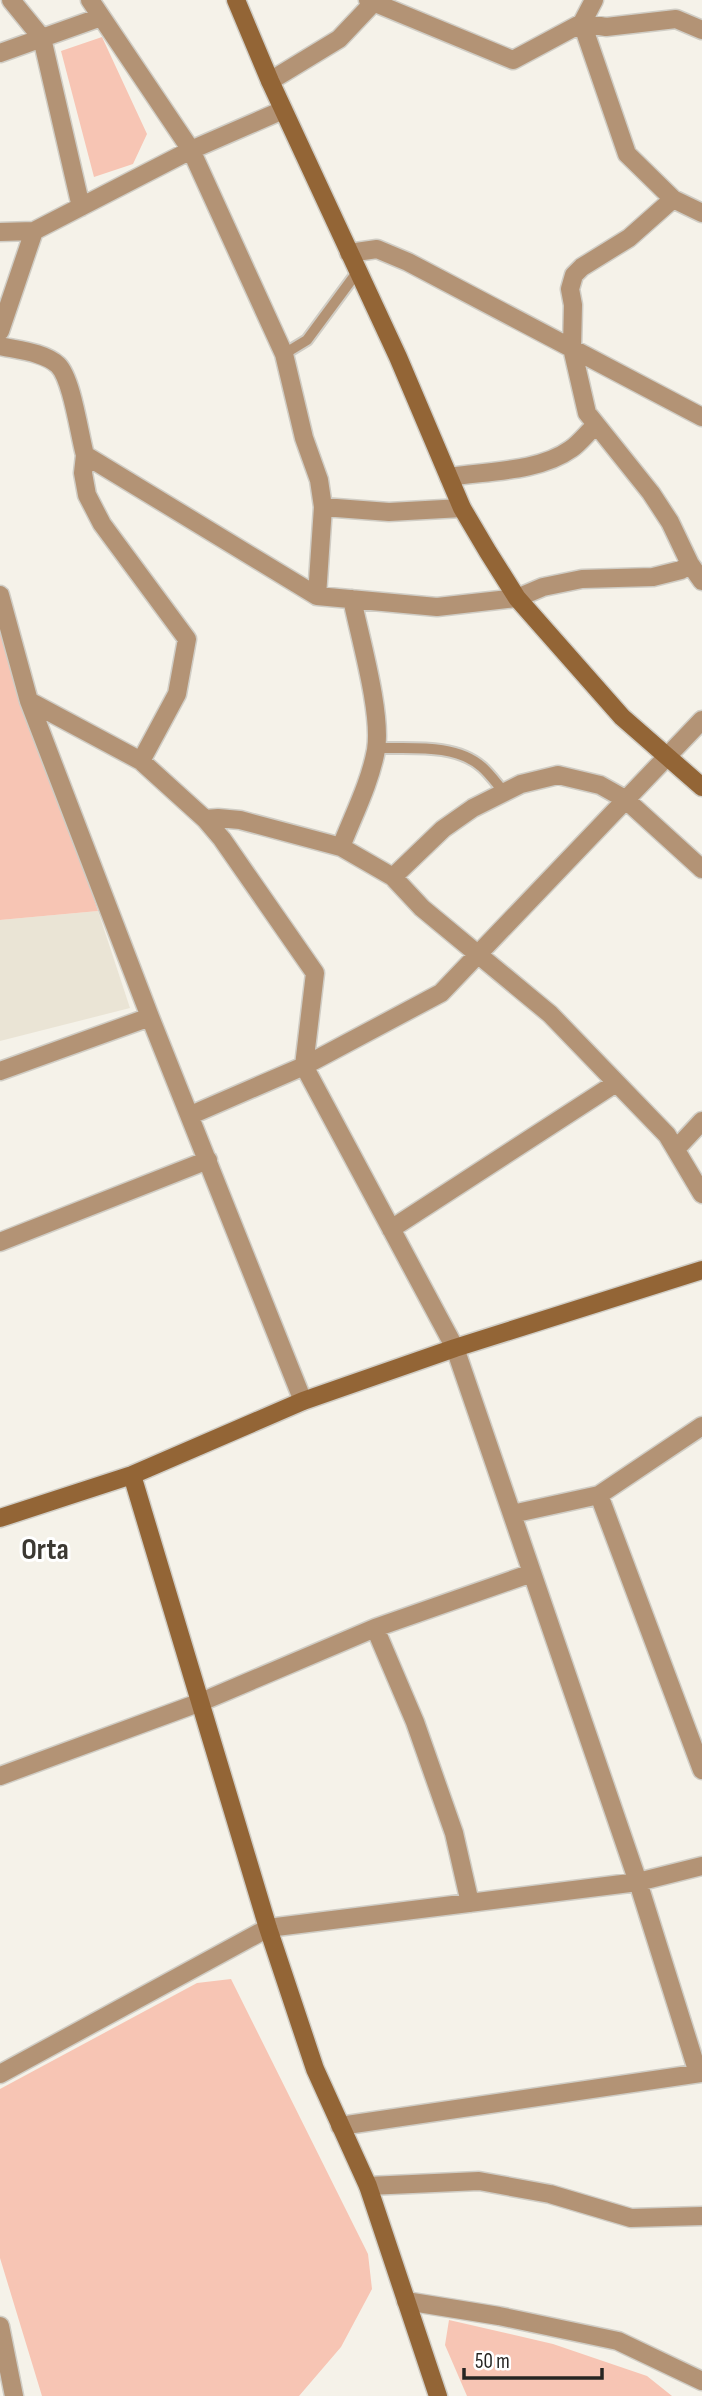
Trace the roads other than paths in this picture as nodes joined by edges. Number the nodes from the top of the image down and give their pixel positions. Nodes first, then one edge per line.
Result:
1 (11, 0) edge
2 (90, 0) edge
3 (236, 0) edge
4 (594, 0) edge
5 (371, 2) edge
6 (102, 17) junction
7 (582, 23) junction
8 (702, 30) edge
9 (42, 38) junction
10 (0, 53) edge
11 (270, 81) junction
12 (283, 110) junction
13 (191, 150) junction
14 (673, 199) junction
15 (81, 207) junction
16 (702, 213) edge
17 (34, 231) junction
18 (0, 232) edge
19 (349, 253) junction
20 (358, 271) junction
21 (0, 331) edge
22 (0, 346) edge
23 (572, 348) junction
24 (284, 354) junction
25 (702, 417) edge
26 (595, 426) junction
27 (85, 455) junction
28 (449, 477) junction
29 (323, 507) junction
30 (462, 508) junction
31 (690, 564) junction
32 (702, 581) edge
33 (0, 595) edge
34 (317, 596) junction
35 (517, 598) junction
36 (352, 599) junction
37 (29, 701) junction
38 (702, 720) edge
39 (376, 748) junction
40 (665, 757) junction
41 (141, 761) junction
42 (702, 787) edge
43 (504, 792) junction
44 (625, 799) junction
45 (205, 819) junction
46 (341, 847) junction
47 (702, 869) edge
48 (393, 877) junction
49 (479, 954) junction
50 (150, 1017) junction
51 (304, 1066) junction
52 (0, 1071) edge
53 (617, 1083) junction
54 (191, 1115) junction
55 (702, 1121) edge
56 (676, 1149) junction
57 (208, 1160) junction
58 (702, 1194) edge
59 (391, 1228) junction
60 (0, 1242) edge
61 (702, 1270) edge
62 (455, 1348) junction
63 (303, 1401) junction
64 (702, 1426) edge
65 (132, 1475) junction
66 (600, 1495) junction
67 (512, 1514) junction
68 (0, 1518) edge
69 (532, 1573) junction
70 (375, 1628) junction
71 (201, 1702) junction
72 (702, 1770) edge
73 (0, 1776) edge
74 (702, 1866) edge
75 (638, 1882) junction
76 (470, 1903) junction
77 (268, 1928) junction
78 (700, 2073) edge
79 (0, 2074) edge
80 (340, 2126) junction
81 (368, 2186) junction
82 (702, 2216) edge
83 (406, 2301) junction
84 (0, 2324) edge
85 (702, 2381) edge
86 (15, 2396) edge
87 (438, 2396) edge

1 - 9 street
2 - 6 street
3 - 11 street
4 - 7 street
5 - 7 street
5 - 11 street
6 - 9 street
6 - 13 street
7 - 8 street
7 - 14 street
9 - 10 street
9 - 15 street
11 - 12 street
12 - 13 street
12 - 19 street
13 - 15 street
13 - 24 street
14 - 16 street
14 - 23 street
15 - 17 street
17 - 18 street
17 - 21 street
19 - 20 street
19 - 23 street
20 - 24 lane
20 - 28 street
22 - 27 street
23 - 25 street
23 - 26 street
24 - 29 street
26 - 28 street
26 - 31 street
27 - 34 street
27 - 41 street
28 - 30 street
29 - 30 street
29 - 34 street
30 - 35 street
31 - 32 street
31 - 35 street
33 - 37 street
34 - 36 street
35 - 36 street
35 - 40 street
36 - 39 street
37 - 41 street
37 - 50 street
38 - 40 street
39 - 43 lane
39 - 46 street
40 - 42 street
40 - 44 street
41 - 45 street
43 - 44 street
43 - 48 street
44 - 47 street
44 - 49 street
45 - 46 street
45 - 51 street
46 - 48 street
48 - 49 street
49 - 51 street
49 - 53 street
50 - 52 street
50 - 54 street
51 - 54 street
51 - 59 street
53 - 56 street
53 - 59 street
54 - 57 street
55 - 56 street
56 - 58 street
57 - 60 street
57 - 63 street
59 - 62 street
61 - 62 street
62 - 63 street
62 - 67 street
63 - 65 street
64 - 66 street
65 - 68 street
65 - 71 street
66 - 67 street
66 - 72 street
67 - 69 street
69 - 70 street
69 - 75 street
70 - 71 street
70 - 76 street
71 - 73 street
71 - 77 street
74 - 75 street
75 - 76 street
75 - 78 street
76 - 77 street
77 - 79 street
77 - 80 street
78 - 80 street
80 - 81 street
81 - 82 street
81 - 83 street
83 - 85 street
83 - 87 street
84 - 86 street

